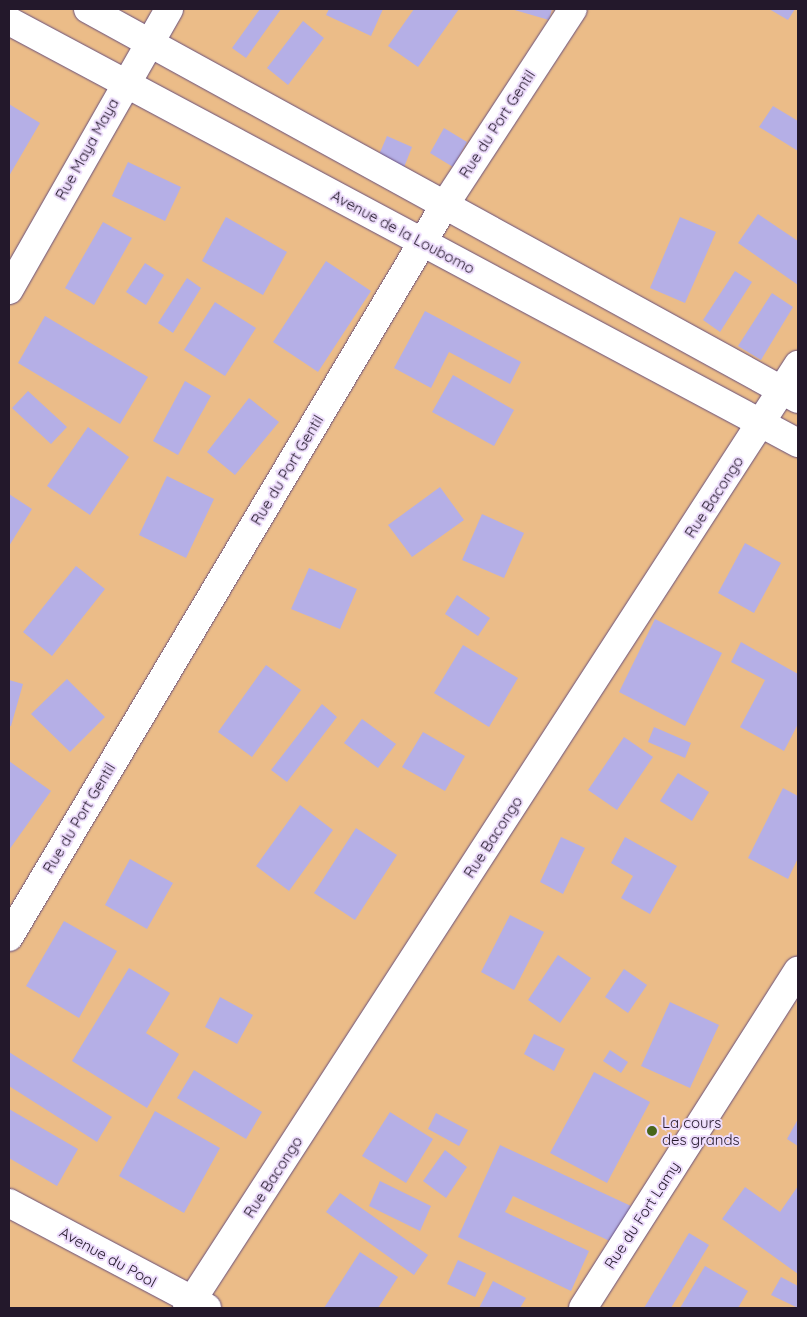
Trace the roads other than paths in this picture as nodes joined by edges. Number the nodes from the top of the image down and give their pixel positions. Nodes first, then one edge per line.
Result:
1 (88, 9) edge
2 (169, 9) edge
3 (572, 9) edge
4 (9, 21) edge
5 (149, 42) junction
6 (124, 83) junction
7 (444, 206) junction
8 (423, 243) junction
9 (9, 290) edge
10 (798, 365) edge
11 (790, 394) edge
12 (763, 423) junction
13 (798, 443) edge
14 (9, 937) edge
15 (798, 971) edge
16 (9, 1203) edge
17 (196, 1306) edge
18 (583, 1308) edge

1 - 5 street
2 - 5 street, Rue Maya Maya
3 - 7 street, Rue du Port Gentil
4 - 6 street, Avenue de la Loubomo
5 - 6 street, Rue Maya Maya
5 - 7 street
6 - 8 street, Avenue de la Loubomo
6 - 9 street, Rue Maya Maya
7 - 8 street, Rue du Port Gentil
7 - 11 street
8 - 12 street, Avenue de la Loubomo
8 - 14 street, Rue du Port Gentil
10 - 11 street, Rue Bacongo
11 - 12 street, Rue Bacongo
12 - 13 street, Avenue de la Loubomo
12 - 17 street, Rue Bacongo
15 - 18 street, Rue du Fort Lamy
16 - 17 street, Avenue du Pool

